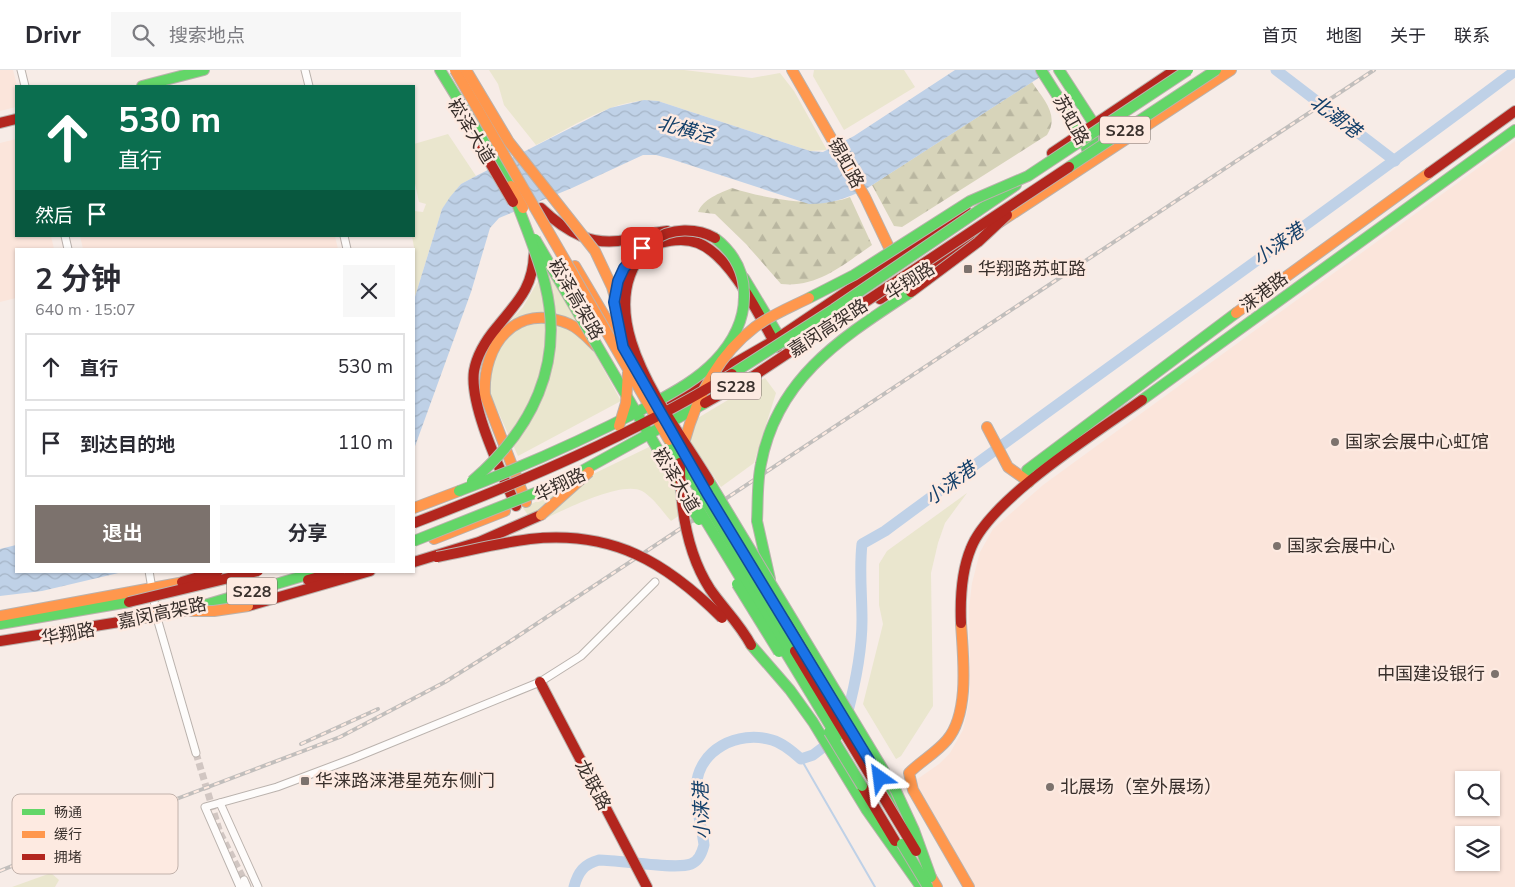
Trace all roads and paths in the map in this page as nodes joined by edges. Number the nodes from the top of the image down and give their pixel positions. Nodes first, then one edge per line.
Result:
1 (21, 70) edge
2 (204, 70) edge
3 (306, 70) edge
4 (435, 70) edge
5 (440, 70) edge
6 (455, 70) edge
7 (464, 70) edge
8 (792, 70) edge
9 (1059, 70) edge
10 (1175, 70) edge
11 (1188, 70) edge
12 (1216, 70) edge
13 (1232, 70) edge
14 (1044, 74) edge
15 (25, 85) edge
16 (146, 85) edge
17 (309, 85) edge
18 (1515, 111) edge
19 (15, 119) edge
20 (0, 123) edge
21 (1094, 124) junction
22 (1515, 130) edge
23 (1081, 133) junction
24 (1092, 161) junction
25 (1028, 176) junction
26 (510, 186) junction
27 (1034, 189) junction
28 (541, 208) junction
29 (532, 235) junction
30 (701, 240) junction
31 (895, 259) junction
32 (777, 339) junction
33 (623, 347) junction
34 (598, 348) junction
35 (788, 357) junction
36 (987, 427) dead end
37 (511, 479) junction
38 (1029, 482) junction
39 (460, 491) junction
40 (521, 504) junction
41 (415, 508) edge
42 (415, 518) edge
43 (415, 523) edge
44 (415, 541) edge
45 (415, 546) edge
46 (437, 557) junction
47 (415, 562) edge
48 (149, 573) edge
49 (212, 573) edge
50 (231, 573) edge
51 (250, 573) edge
52 (313, 573) edge
53 (333, 573) edge
54 (363, 573) edge
55 (654, 582) dead end
56 (771, 582) junction
57 (152, 588) junction
58 (129, 602) junction
59 (183, 611) junction
60 (0, 616) edge
61 (157, 618) junction
62 (0, 624) edge
63 (0, 641) edge
64 (0, 646) edge
65 (751, 646) junction
66 (540, 682) junction
67 (196, 753) tunnel mouth
68 (220, 803) junction
69 (930, 882) edge
70 (244, 885) edge
71 (258, 887) edge
72 (646, 887) edge
73 (922, 887) edge
74 (937, 887) edge
75 (944, 887) edge
76 (969, 887) edge

1 - 15 street
2 - 16 main road
3 - 17 street
4 - 29 main road, 崧泽大道, bridge
5 - 26 main road, 崧泽高架路
6 - 69 main road, 崧泽高架路, bridge
7 - 28 main road, 崧泽大道
7 - 46 main road, bridge
8 - 31 main road, 锡虹路
9 - 21 main road, 苏虹路
10 - 21 main road, 华翔路
11 - 25 main road, 嘉闵高架路 / S228, bridge
12 - 27 main road, 嘉闵高架路 / S228, bridge
13 - 24 main road, 华翔路
14 - 23 main road, 苏虹路
18 - 38 main road, 涞港路
19 - 20 main road
21 - 23 main road, 华翔路
21 - 24 main road, 苏虹路
22 - 38 main road
23 - 24 main road, 苏虹路
23 - 31 main road, 华翔路
24 - 35 main road, 华翔路
25 - 43 main road, 嘉闵高架路 / S228, bridge
25 - 65 main road, bridge
26 - 39 main road, bridge
26 - 69 main road, 崧泽高架路, bridge
27 - 44 main road, 嘉闵高架路 / S228, bridge
27 - 56 main road, bridge
28 - 30 main road, bridge
28 - 33 main road, 崧泽大道
29 - 34 main road, 崧泽大道, bridge
29 - 37 main road, bridge
30 - 32 main road
30 - 33 main road, bridge
31 - 32 main road, 华翔路
32 - 35 main road
32 - 37 main road, 华翔路
33 - 75 main road, 崧泽大道, bridge
34 - 37 main road, bridge
34 - 73 main road, 崧泽大道, bridge
35 - 40 main road, 华翔路
36 - 38 main road
37 - 40 main road
37 - 42 main road, 华翔路
38 - 76 main road
39 - 41 main road
39 - 56 main road, bridge
40 - 45 main road, 华翔路
46 - 47 main road
46 - 65 main road, bridge
48 - 57 street
49 - 58 main road, bridge
50 - 57 main road, 华翔路
51 - 58 main road, 嘉闵高架路 / S228, bridge
52 - 59 main road, 嘉闵高架路 / S228, bridge
53 - 61 main road, 华翔路
54 - 59 main road, bridge
55 - 66 street
56 - 69 main road, bridge
57 - 60 main road, 华翔路
57 - 61 street
58 - 62 main road, 嘉闵高架路 / S228
59 - 63 main road, 嘉闵高架路 / S228, bridge
61 - 64 main road, 华翔路
61 - 67 street
65 - 73 main road
66 - 68 street
66 - 72 main road, 龙联路
68 - 70 street
68 - 71 street
69 - 74 main road, 崧泽高架路

